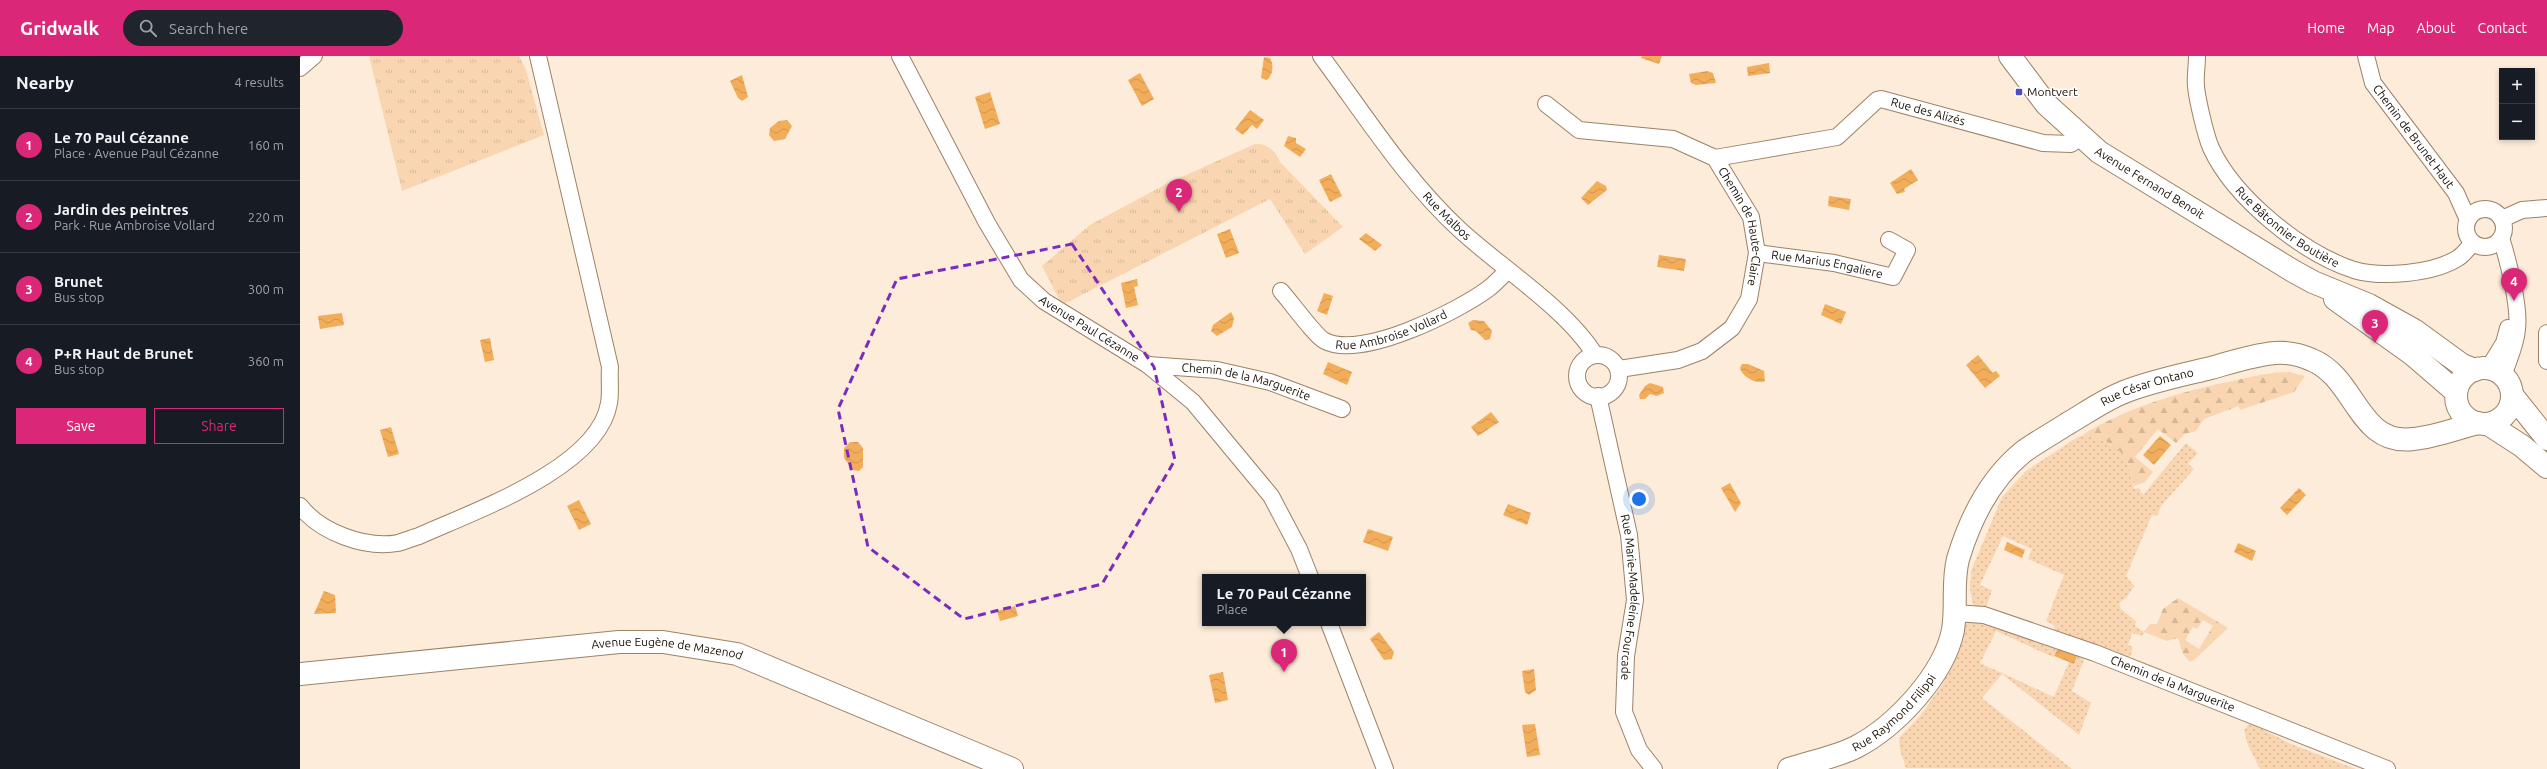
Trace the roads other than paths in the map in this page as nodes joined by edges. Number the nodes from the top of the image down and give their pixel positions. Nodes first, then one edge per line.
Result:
1 (314, 56) edge
2 (538, 56) edge
3 (900, 56) edge
4 (1321, 56) edge
5 (2010, 56) edge
6 (2197, 56) edge
7 (2366, 56) edge
8 (300, 68) edge
9 (1546, 104) dead end
10 (2081, 137) junction
11 (1715, 158) junction
12 (2456, 193) junction
13 (2547, 208) edge
14 (2483, 209) junction
15 (2502, 219) junction
16 (2468, 220) junction
17 (2501, 238) junction
18 (1889, 240) dead end
19 (2480, 245) junction
20 (1757, 253) junction
21 (1508, 270) junction
22 (2508, 272) junction
23 (2313, 282) junction
24 (1281, 291) dead end
25 (2547, 333) edge
26 (1595, 355) junction
27 (2547, 361) edge
28 (1148, 365) junction
29 (1619, 369) junction
30 (2489, 371) junction
31 (2512, 395) junction
32 (1598, 396) junction
33 (2457, 398) junction
34 (1342, 409) dead end
35 (2483, 424) junction
36 (2427, 436) junction
37 (2547, 439) edge
38 (2547, 467) edge
39 (300, 506) edge
40 (1309, 574) edge
41 (1955, 613) junction
42 (1329, 626) edge
43 (300, 674) edge
44 (300, 689) edge
45 (976, 769) edge
46 (1012, 769) edge
47 (1385, 769) edge
48 (1654, 769) edge
49 (1789, 769) edge
50 (2387, 769) edge

1 - 8 street
2 - 39 street
3 - 28 street, Avenue Paul Cézanne
4 - 21 street, Rue Malbos
5 - 10 street, Avenue Fernand Benoit
6 - 19 street, Rue Bâtonnier Boutière
7 - 12 street, Chemin de Brunet Haut
9 - 11 street, Chemin de Haute-Claire
10 - 11 street, Rue des Alizés
10 - 23 street, Avenue Fernand Benoit
11 - 20 street, Chemin de Haute-Claire
12 - 14 street, Chemin de Brunet Haut
12 - 16 street, Chemin de Brunet Haut
13 - 15 street
14 - 15 street
14 - 16 street
15 - 17 street
16 - 19 street
17 - 19 street
17 - 22 street
18 - 20 street, Rue Marius Engaliere
19 - 22 street
20 - 29 street, Chemin de Haute-Claire
21 - 24 street, Rue Ambroise Vollard
21 - 26 street, Rue Malbos
22 - 30 street
23 - 30 street, Avenue Fernand Benoit
23 - 33 street, Avenue Fernand Benoit
25 - 27 street
26 - 29 street
26 - 32 street
28 - 34 street, Chemin de la Marguerite
28 - 40 street, Avenue Paul Cézanne
29 - 32 street
30 - 31 street
30 - 33 street
31 - 35 street
31 - 37 street
32 - 48 street, Rue Marie-Madeleine Fourcade
33 - 35 street
33 - 36 street
35 - 36 street, Rue César Ontano
35 - 38 street
36 - 41 street, Rue César Ontano
41 - 49 street, Rue Raymond Filippi
41 - 50 street, Chemin de la Marguerite
42 - 47 street
43 - 46 street, Avenue Eugène de Mazenod
44 - 45 street, Avenue Eugène de Mazenod

